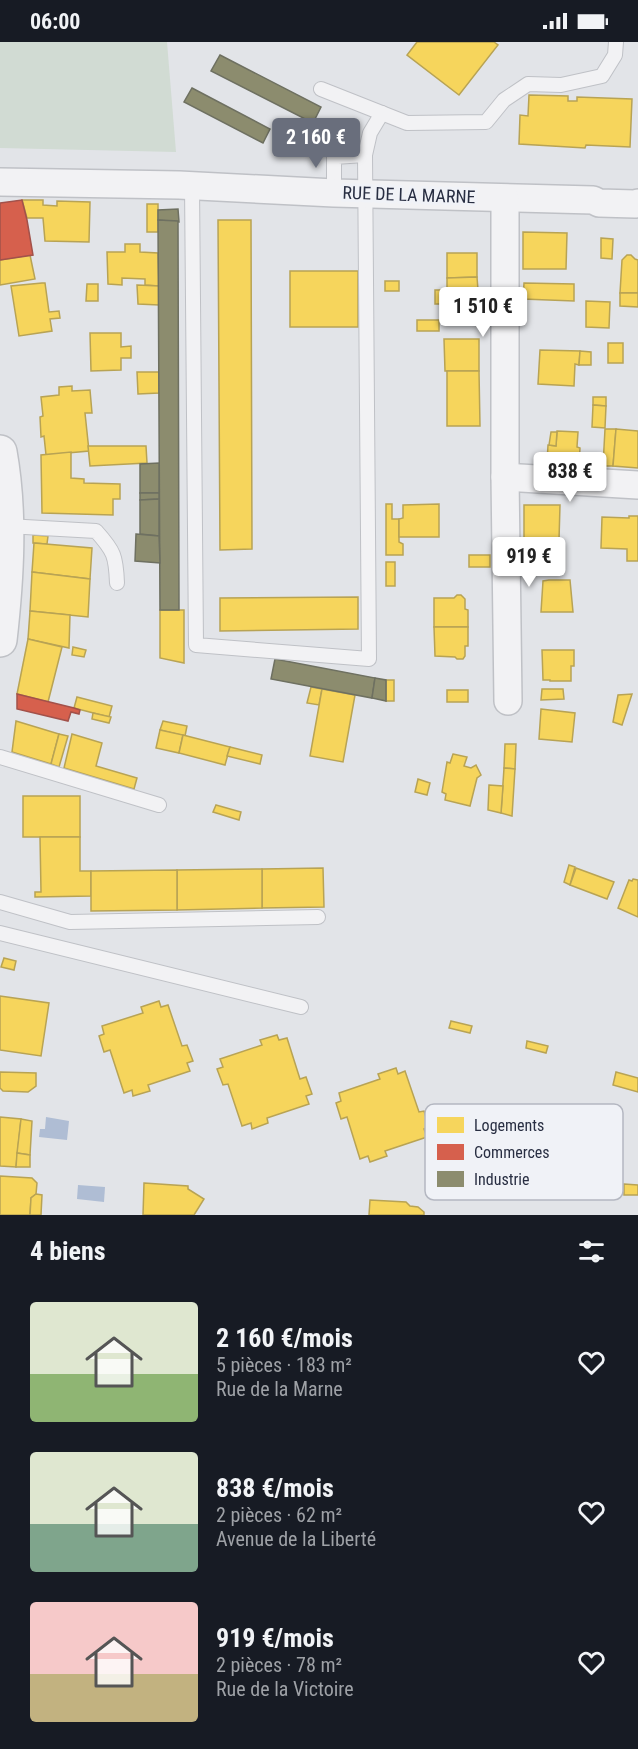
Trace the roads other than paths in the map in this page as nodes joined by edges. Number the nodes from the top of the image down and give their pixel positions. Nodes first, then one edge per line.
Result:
1 (616, 42) edge
2 (321, 89) dead end
3 (382, 113) junction
4 (365, 155) junction
5 (0, 182) edge
6 (192, 185) junction
7 (334, 193) junction
8 (365, 193) junction
9 (505, 199) junction
10 (638, 203) edge
11 (0, 452) edge
12 (505, 477) junction
13 (638, 485) edge
14 (7, 526) junction
15 (117, 583) dead end
16 (1, 630) edge
17 (508, 700) dead end
18 (0, 757) edge
19 (159, 805) dead end
20 (0, 902) edge
21 (318, 917) dead end
22 (0, 933) edge
23 (301, 1007) dead end

1 - 3 lane
2 - 3 lane
3 - 4 lane
4 - 7 lane
4 - 8 lane
5 - 6 street, RUE DE LA MARNE
6 - 7 street, RUE DE LA MARNE
6 - 8 lane
7 - 8 street, RUE DE LA MARNE
8 - 9 street, RUE DE LA MARNE
9 - 10 street, RUE DE LA MARNE
9 - 12 street
11 - 14 street
12 - 13 street
12 - 17 street
14 - 15 lane
14 - 16 street
18 - 19 lane
20 - 21 lane
22 - 23 lane

